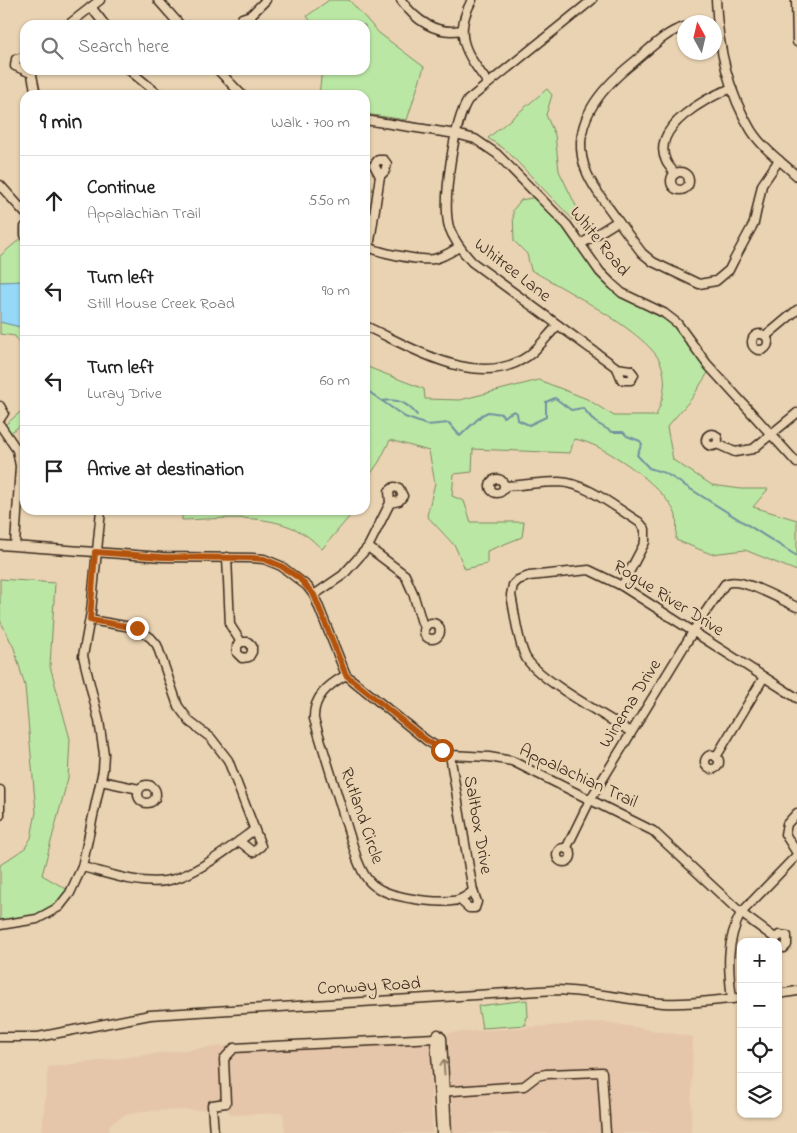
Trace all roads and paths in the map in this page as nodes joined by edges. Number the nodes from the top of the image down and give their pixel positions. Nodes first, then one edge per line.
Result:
1 (100, 0) edge
2 (158, 0) edge
3 (266, 0) edge
4 (400, 0) edge
5 (472, 0) edge
6 (592, 0) edge
7 (716, 0) edge
8 (796, 0) edge
9 (91, 7) junction
10 (251, 15) junction
11 (716, 15) edge
12 (74, 20) edge
13 (101, 20) edge
14 (176, 20) edge
15 (241, 20) edge
16 (251, 20) edge
17 (461, 30) junction
18 (677, 31) edge
19 (797, 42) edge
20 (722, 53) edge
21 (20, 58) edge
22 (20, 69) edge
23 (32, 75) edge
24 (135, 75) edge
25 (223, 75) edge
26 (488, 83) junction
27 (732, 88) junction
28 (35, 90) edge
29 (153, 90) edge
30 (237, 90) edge
31 (370, 121) edge
32 (456, 134) junction
33 (779, 160) junction
34 (676, 174) dead end
35 (380, 176) dead end
36 (797, 176) edge
37 (0, 184) edge
38 (20, 207) edge
39 (618, 221) junction
40 (370, 231) edge
41 (581, 244) junction
42 (459, 247) junction
43 (370, 248) edge
44 (797, 310) edge
45 (558, 325) junction
46 (370, 328) edge
47 (766, 336) dead end
48 (617, 368) dead end
49 (0, 406) edge
50 (797, 413) edge
51 (0, 419) edge
52 (0, 425) edge
53 (770, 434) junction
54 (717, 444) dead end
55 (797, 463) edge
56 (505, 486) dead end
57 (390, 503) dead end
58 (100, 515) edge
59 (0, 545) edge
60 (15, 545) junction
61 (368, 547) junction
62 (95, 552) junction
63 (227, 557) junction
64 (622, 586) junction
65 (314, 595) junction
66 (797, 607) edge
67 (90, 620) junction
68 (426, 626) dead end
69 (693, 632) junction
70 (241, 642) dead end
71 (346, 675) junction
72 (764, 677) junction
73 (797, 698) edge
74 (631, 732) junction
75 (450, 755) junction
76 (716, 757) dead end
77 (101, 780) junction
78 (139, 789) dead end
79 (0, 790) edge
80 (590, 800) junction
81 (797, 813) edge
82 (0, 815) edge
83 (254, 830) junction
84 (239, 841) junction
85 (566, 848) dead end
86 (797, 854) edge
87 (82, 867) junction
88 (473, 891) junction
89 (462, 898) junction
90 (741, 913) junction
91 (0, 925) edge
92 (772, 938) edge
93 (778, 938) edge
94 (782, 947) edge
95 (797, 991) edge
96 (782, 993) edge
97 (732, 998) junction
98 (737, 998) edge
99 (0, 1037) edge
100 (442, 1091) junction
101 (214, 1133) edge
102 (441, 1133) edge
103 (447, 1133) edge
104 (606, 1133) edge

1 - 9 street
2 - 14 street
3 - 10 street
4 - 17 street
5 - 17 street
6 - 26 street, Whitree Lane
7 - 11 street
8 - 19 street
9 - 12 street
9 - 13 street
10 - 15 street
10 - 16 street
17 - 26 street
18 - 39 street
20 - 27 street
21 - 22 street
23 - 28 street
24 - 29 street
25 - 30 street
26 - 32 street, Whitree Lane
27 - 33 street
27 - 34 street
31 - 32 street, White Road
32 - 41 street, White Road
32 - 42 street, Whitree Lane
33 - 36 street
33 - 39 street
35 - 40 street
37 - 38 street
39 - 41 street
41 - 53 street, White Road
42 - 43 street
42 - 45 street, Whitree Lane
44 - 47 street
45 - 46 street
45 - 48 street, Whitree Lane
49 - 51 street
50 - 53 street
52 - 60 street
53 - 54 street
53 - 55 street, White Road
56 - 64 street
57 - 61 street
58 - 62 street
59 - 60 street, Appalachian Trail
60 - 62 street, Appalachian Trail
61 - 65 street
61 - 68 street
62 - 63 street, Appalachian Trail
62 - 67 street
63 - 65 street, Appalachian Trail
63 - 70 street
64 - 69 street, Rogue River Drive
64 - 74 street, Rogue River Drive
65 - 71 street, Appalachian Trail
66 - 69 street, Winema Drive
67 - 77 street
67 - 83 street
69 - 72 street, Rogue River Drive
69 - 74 street, Winema Drive
71 - 75 street, Appalachian Trail
71 - 89 street, Rutland Circle
72 - 73 street, Rogue River Drive
72 - 76 street
74 - 80 street, Winema Drive
75 - 80 street, Appalachian Trail
75 - 88 street, Saltbox Drive
77 - 78 street
77 - 87 street
79 - 82 street
80 - 85 street, Winema Drive
80 - 90 street, Appalachian Trail
81 - 86 street
83 - 84 street
83 - 84 street
84 - 87 street
86 - 90 street
87 - 91 street
88 - 89 street, Saltbox Drive
88 - 89 street, Rutland Circle
90 - 92 street, Appalachian Trail
90 - 97 street
93 - 94 street, Appalachian Trail
95 - 96 street
97 - 98 street, Conway Road
97 - 99 street, Conway Road
100 - 101 street
100 - 102 street
100 - 103 street
100 - 104 street

